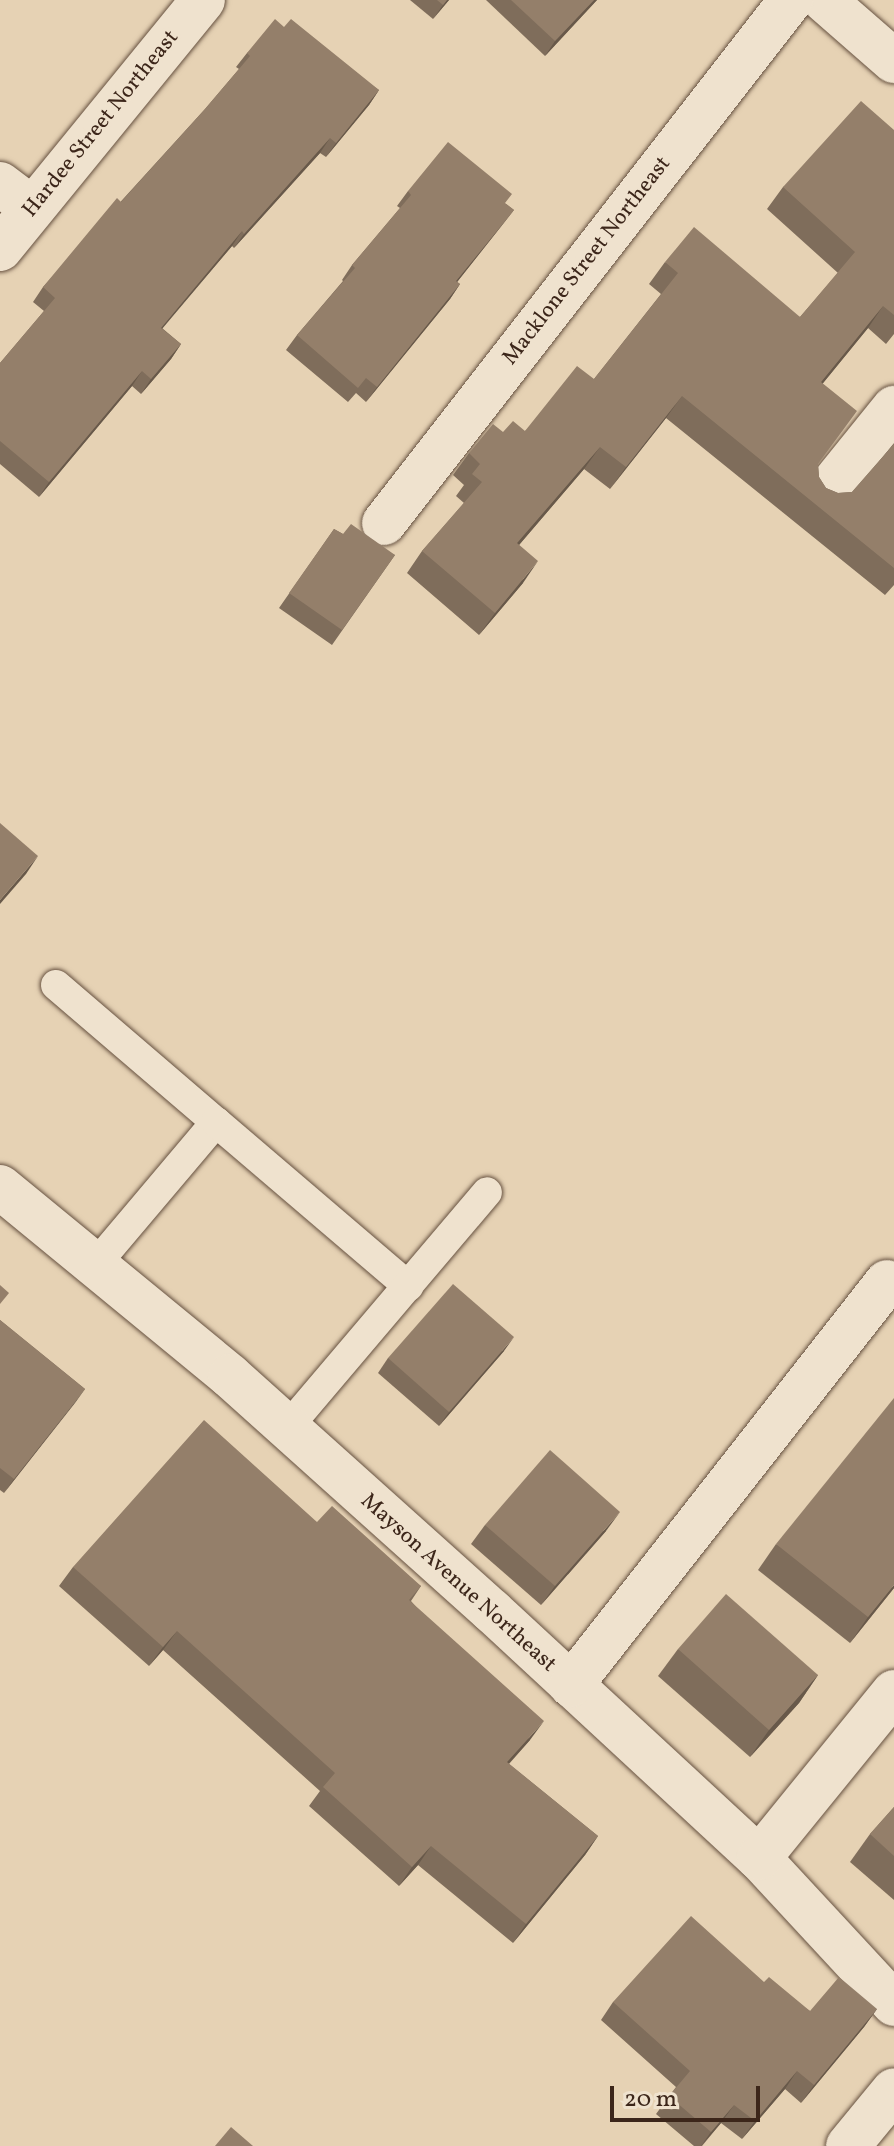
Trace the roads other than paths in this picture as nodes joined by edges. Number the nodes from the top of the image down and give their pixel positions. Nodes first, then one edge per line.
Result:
1 (203, 0) edge
2 (791, 0) edge
3 (824, 0) edge
4 (894, 61) edge
5 (16, 195) edge
6 (0, 249) edge
7 (894, 408) edge
8 (827, 491) edge
9 (384, 523) dead end
10 (56, 985) dead end
11 (216, 1122) junction
12 (0, 1187) edge
13 (487, 1192) dead end
14 (95, 1265) junction
15 (887, 1282) dead end
16 (408, 1286) junction
17 (287, 1428) junction
18 (571, 1685) junction
19 (894, 1692) edge
20 (759, 1858) junction
21 (894, 2004) edge
22 (894, 2090) edge
23 (848, 2146) edge

1 - 5 street, Hardee Street Northeast
2 - 9 street, Macklone Street Northeast
3 - 4 street
5 - 6 street, Hardee Street Northeast
7 - 8 street
10 - 11 lane
11 - 14 lane
11 - 16 lane
12 - 14 street, Mayson Avenue Northeast
13 - 16 lane
14 - 17 street, Mayson Avenue Northeast
15 - 18 street
16 - 17 lane
17 - 18 street, Mayson Avenue Northeast
18 - 20 street, Mayson Avenue Northeast
19 - 20 street
20 - 21 street, Mayson Avenue Northeast
22 - 23 street

